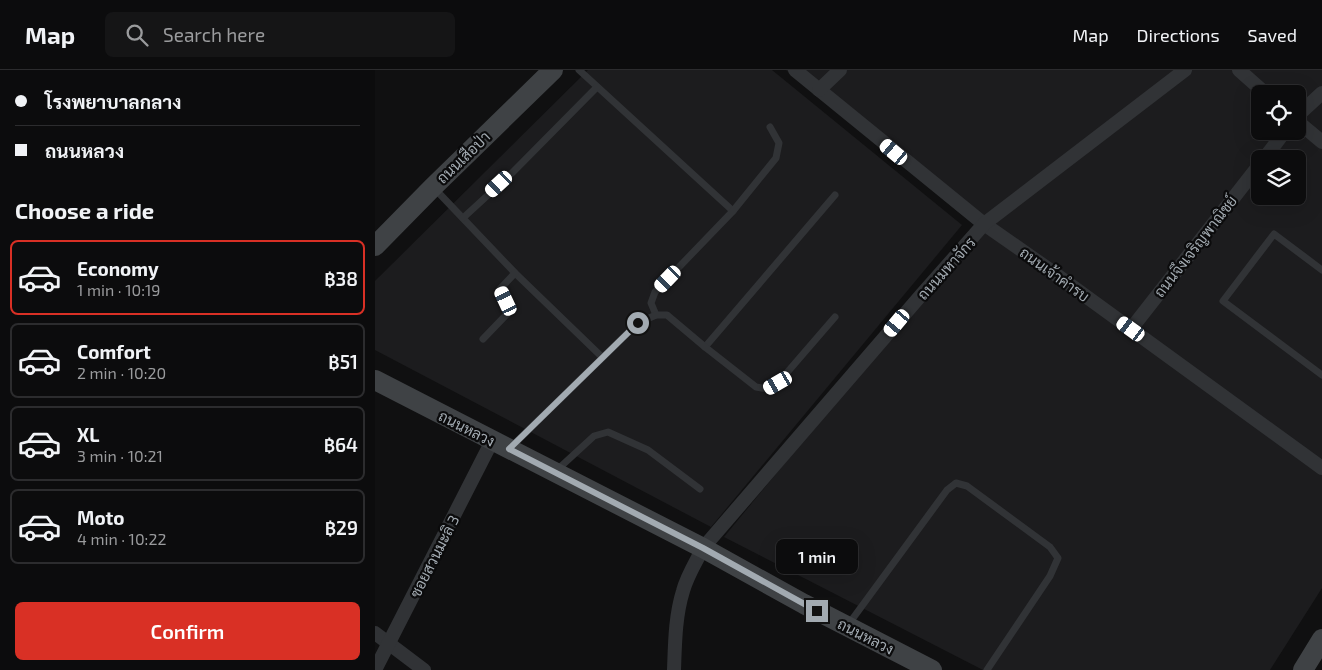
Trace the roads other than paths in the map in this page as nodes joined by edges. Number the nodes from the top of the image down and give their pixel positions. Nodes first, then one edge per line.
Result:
1 (553, 70) edge
2 (579, 70) edge
3 (795, 70) edge
4 (840, 70) edge
5 (1185, 70) edge
6 (1239, 70) edge
7 (1256, 85) edge
8 (597, 87) junction
9 (819, 90) junction
10 (1322, 93) edge
11 (1306, 108) edge
12 (770, 126) dead end
13 (1306, 129) edge
14 (1322, 142) edge
15 (1251, 176) edge
16 (433, 187) junction
17 (835, 195) dead end
18 (733, 211) junction
19 (463, 218) junction
20 (985, 224) junction
21 (378, 238) edge
22 (1322, 270) edge
23 (515, 273) junction
24 (656, 315) junction
25 (835, 317) dead end
26 (1131, 329) junction
27 (483, 339) dead end
28 (705, 347) junction
29 (602, 358) junction
30 (1322, 375) edge
31 (375, 380) edge
32 (500, 445) junction
33 (1322, 468) edge
34 (555, 472) junction
35 (700, 488) dead end
36 (703, 548) junction
37 (847, 626) junction
38 (375, 633) edge
39 (1322, 639) edge
40 (389, 644) junction
41 (375, 670) edge
42 (424, 670) edge
43 (675, 670) edge
44 (932, 670) edge
45 (987, 670) edge
46 (1303, 670) edge

1 - 16 street, ถนนเสือป่า
2 - 8 lane
3 - 9 street, ถนนเจ้าคำรบ
4 - 9 street
5 - 20 street, ถนนมหาจักร
6 - 7 street
8 - 18 lane
8 - 19 lane
9 - 20 street, ถนนเจ้าคำรบ
10 - 11 street
12 - 18 lane
13 - 14 street
15 - 26 street, ถนนจึงเจริญพาณิชย์
16 - 19 lane
16 - 21 street, ถนนเสือป่า
17 - 28 lane
18 - 24 lane
19 - 23 lane
20 - 26 street, ถนนเจ้าคำรบ
20 - 36 street, ถนนมหาจักร
22 - 30 lane
23 - 27 lane
23 - 29 lane
24 - 28 lane
24 - 29 lane
25 - 28 lane
26 - 33 street, ถนนเจ้าคำรบ
29 - 32 lane
31 - 32 street, ถนนหลวง
32 - 34 street, ถนนหลวง
32 - 40 street, ซอยสวนมะลิ 3
34 - 35 lane
34 - 36 street, ถนนหลวง
36 - 37 street, ถนนหลวง
36 - 43 street, ถนนมหาจักร
37 - 44 street, ถนนหลวง
37 - 45 lane
38 - 40 street
39 - 46 street
40 - 41 street, ซอยสวนมะลิ 3
40 - 42 street

